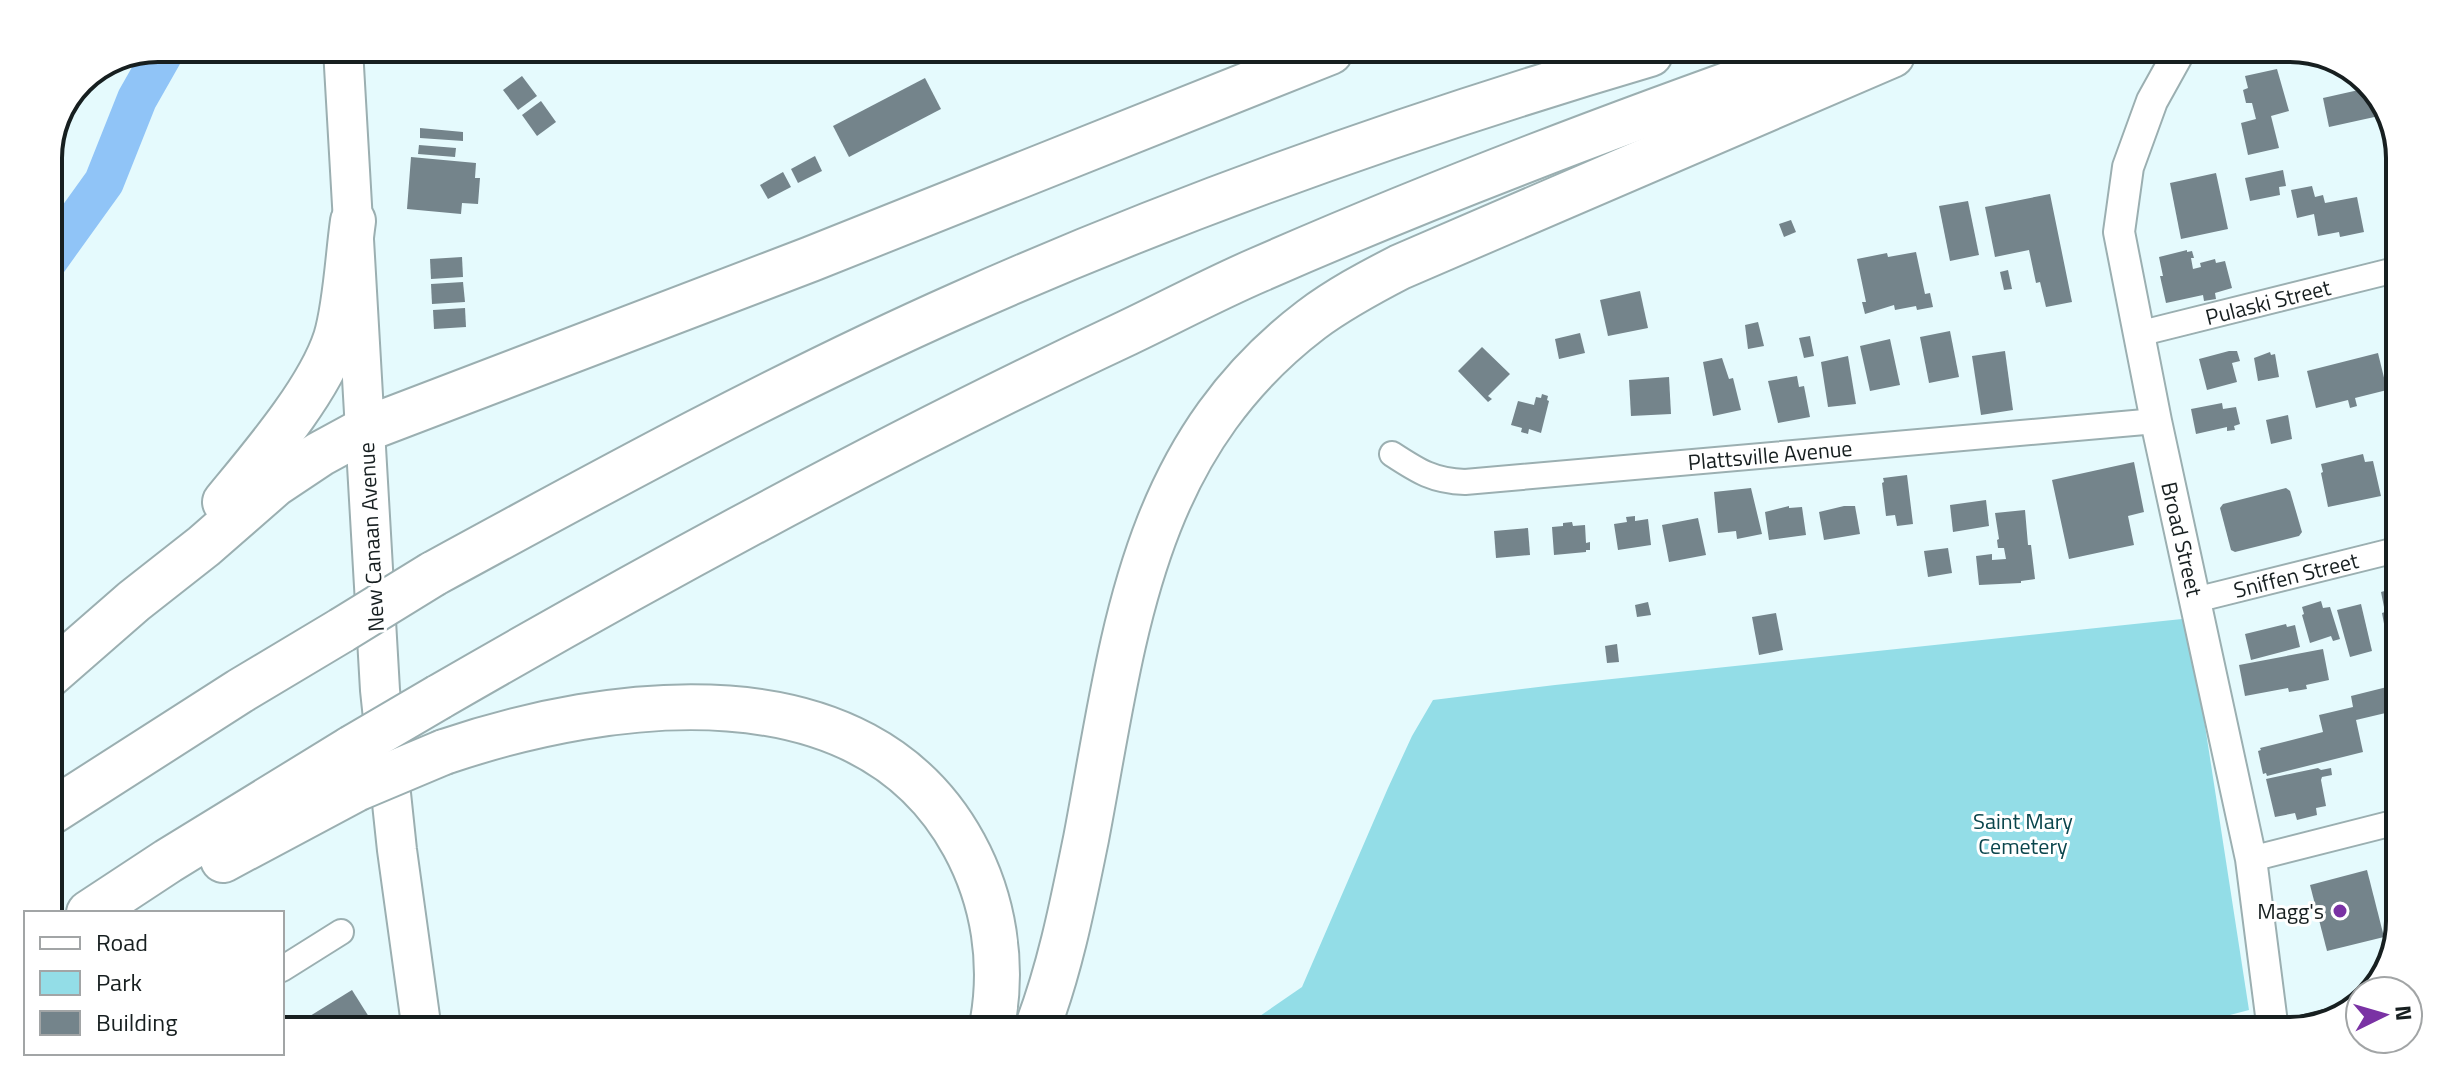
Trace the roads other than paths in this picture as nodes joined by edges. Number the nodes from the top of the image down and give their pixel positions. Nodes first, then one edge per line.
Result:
1 (344, 62) edge
2 (1305, 62) edge
3 (1623, 62) edge
4 (1792, 62) edge
5 (1876, 62) edge
6 (2174, 62) edge
7 (353, 221) junction
8 (2386, 272) edge
9 (2138, 334) junction
10 (2156, 421) junction
11 (366, 429) junction
12 (1392, 454) dead end
13 (2386, 552) edge
14 (2195, 600) junction
15 (134, 601) junction
16 (62, 664) edge
17 (354, 768) junction
18 (62, 805) edge
19 (2386, 825) edge
20 (2251, 859) junction
21 (92, 911) edge
22 (139, 911) edge
23 (341, 932) dead end
24 (284, 968) edge
25 (420, 1017) edge
26 (993, 1017) edge
27 (1041, 1017) edge
28 (2271, 1017) edge

1 - 7 main road, New Canaan Avenue
2 - 11 highway
3 - 18 highway, bridge
4 - 17 highway, bridge
5 - 27 highway
6 - 9 street, Broad Street
7 - 11 main road, New Canaan Avenue
7 - 15 highway
8 - 9 street, Pulaski Street
9 - 10 street, Broad Street
10 - 12 street, Plattsville Avenue
10 - 14 street, Broad Street
11 - 15 highway
11 - 25 main road, New Canaan Avenue
13 - 14 street, Sniffen Street
14 - 20 street, Broad Street
15 - 16 highway
17 - 21 highway
17 - 22 highway
17 - 26 highway, bridge
19 - 20 street
20 - 28 street, Broad Street
23 - 24 street

